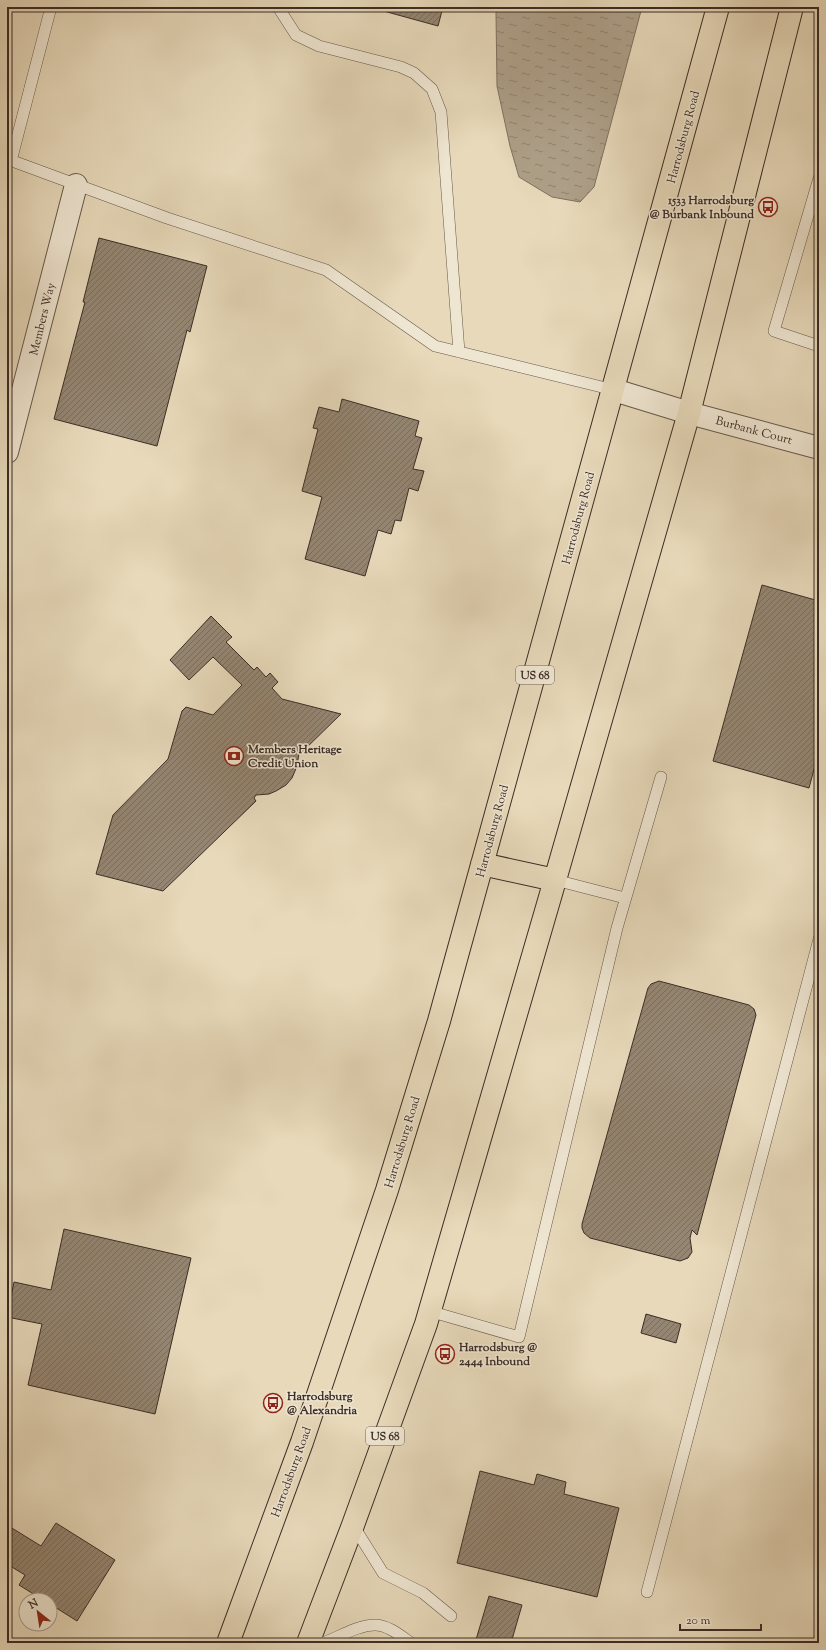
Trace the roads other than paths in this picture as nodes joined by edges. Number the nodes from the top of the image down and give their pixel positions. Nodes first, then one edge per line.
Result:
1 (51, 7) edge
2 (278, 7) edge
3 (718, 7) edge
4 (792, 7) edge
5 (9, 160) edge
6 (819, 178) edge
7 (76, 185) junction
8 (819, 346) edge
9 (459, 352) junction
10 (614, 390) junction
11 (689, 413) junction
12 (819, 448) edge
13 (7, 452) edge
14 (661, 777) dead end
15 (482, 864) junction
16 (555, 880) junction
17 (625, 898) junction
18 (819, 939) edge
19 (429, 1311) junction
20 (353, 1525) junction
21 (647, 1592) dead end
22 (451, 1616) dead end
23 (228, 1643) edge
24 (308, 1643) edge
25 (323, 1643) edge
26 (410, 1643) edge

1 - 5 lane
2 - 9 lane
3 - 10 main road, Harrodsburg Road / US 68
4 - 11 main road, US 68
5 - 7 lane
6 - 8 lane
7 - 9 lane
7 - 13 street, Members Way
9 - 10 lane
10 - 11 street, Burbank Court
10 - 15 main road, Harrodsburg Road / US 68
11 - 12 street, Burbank Court
11 - 16 main road, US 68
14 - 17 lane
15 - 16 main road
15 - 23 main road, Harrodsburg Road / US 68
16 - 17 lane
16 - 19 main road, US 68
17 - 19 lane
18 - 21 lane
19 - 20 main road, US 68
20 - 22 lane
20 - 24 main road, US 68
25 - 26 lane

